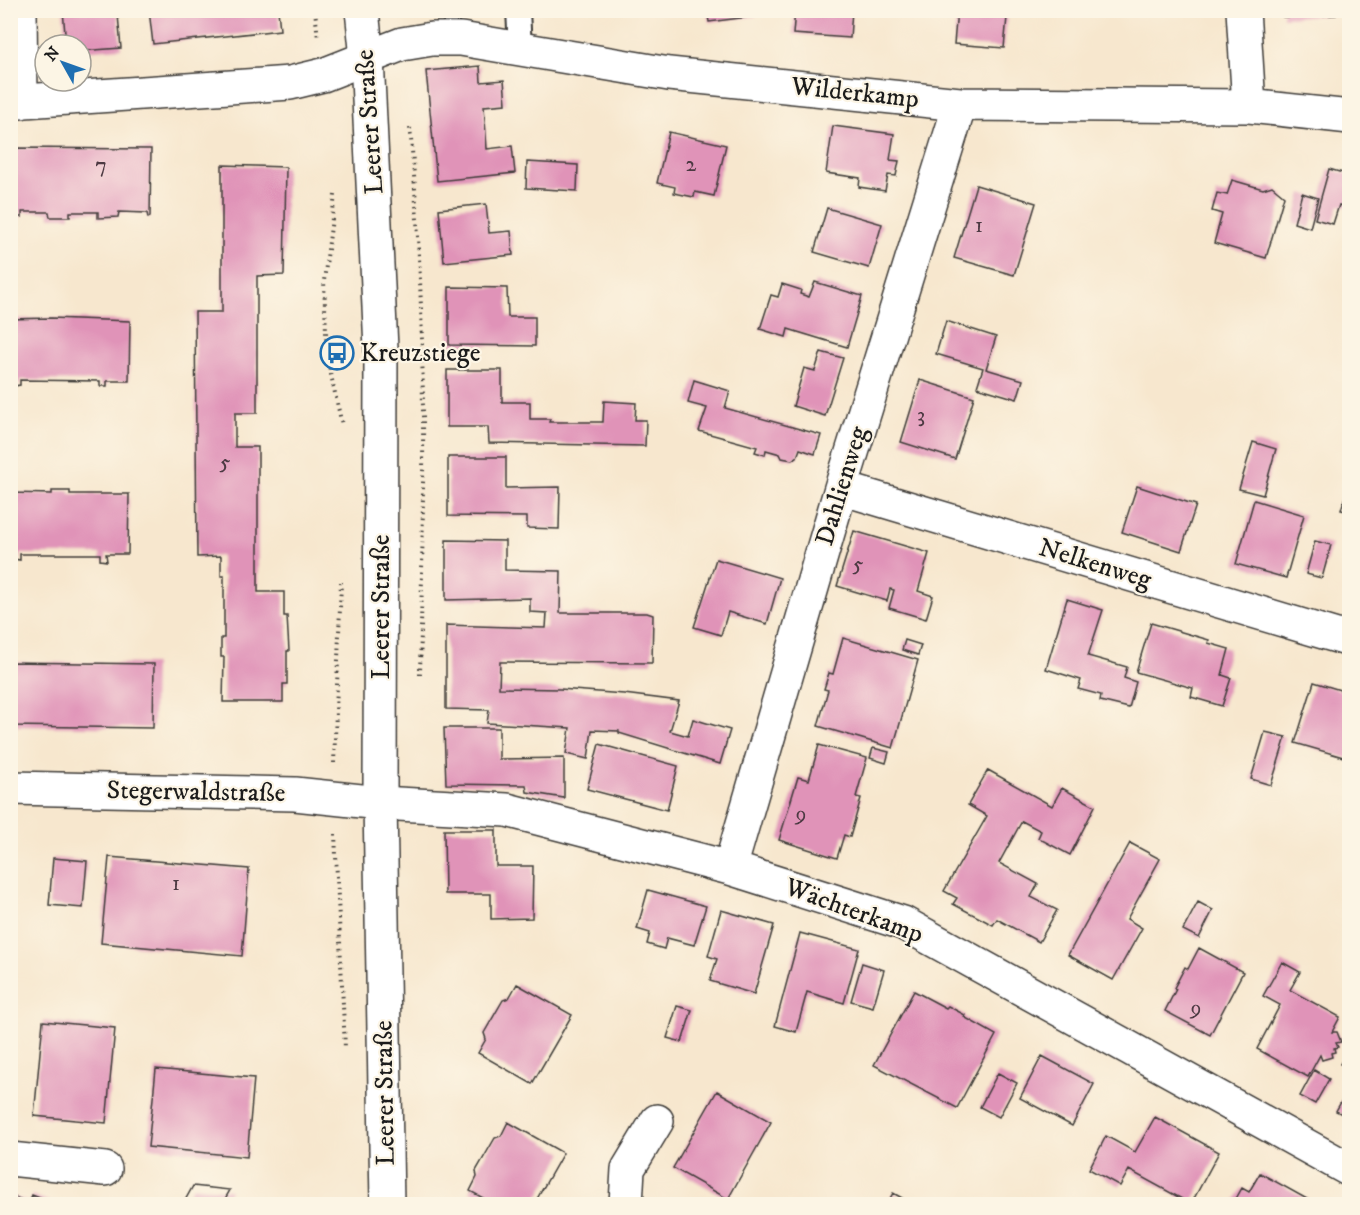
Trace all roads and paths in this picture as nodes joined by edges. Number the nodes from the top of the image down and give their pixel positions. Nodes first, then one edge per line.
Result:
1 (20, 10) edge
2 (362, 10) edge
3 (518, 10) edge
4 (1243, 10) edge
5 (520, 49) junction
6 (367, 58) junction
7 (16, 102) edge
8 (960, 104) junction
9 (1249, 106) junction
10 (1350, 117) edge
11 (335, 190) dead end
12 (344, 433) dead end
13 (840, 488) junction
14 (341, 573) dead end
15 (1350, 640) edge
16 (10, 788) edge
17 (333, 798) junction
18 (380, 803) junction
19 (729, 868) junction
20 (345, 1049) dead end
21 (657, 1121) dead end
22 (10, 1159) edge
23 (105, 1169) dead end
24 (1350, 1170) edge
25 (387, 1204) edge
26 (626, 1204) edge

1 - 7 street
2 - 6 street, Leerer Straße
3 - 5 lane
4 - 9 street
5 - 6 street, Wilderkamp
5 - 8 street, Wilderkamp
6 - 7 street
6 - 18 street, Leerer Straße
8 - 9 street, Wilderkamp
8 - 13 street, Dahlienweg
9 - 10 street, Wilderkamp
11 - 12 path
13 - 15 street, Nelkenweg
13 - 19 street, Dahlienweg
14 - 17 path
16 - 17 street, Stegerwaldstraße
17 - 18 street, Stegerwaldstraße
17 - 20 path
18 - 19 street, Wächterkamp
18 - 25 street, Leerer Straße
19 - 24 street, Wächterkamp
21 - 26 street
22 - 23 street

